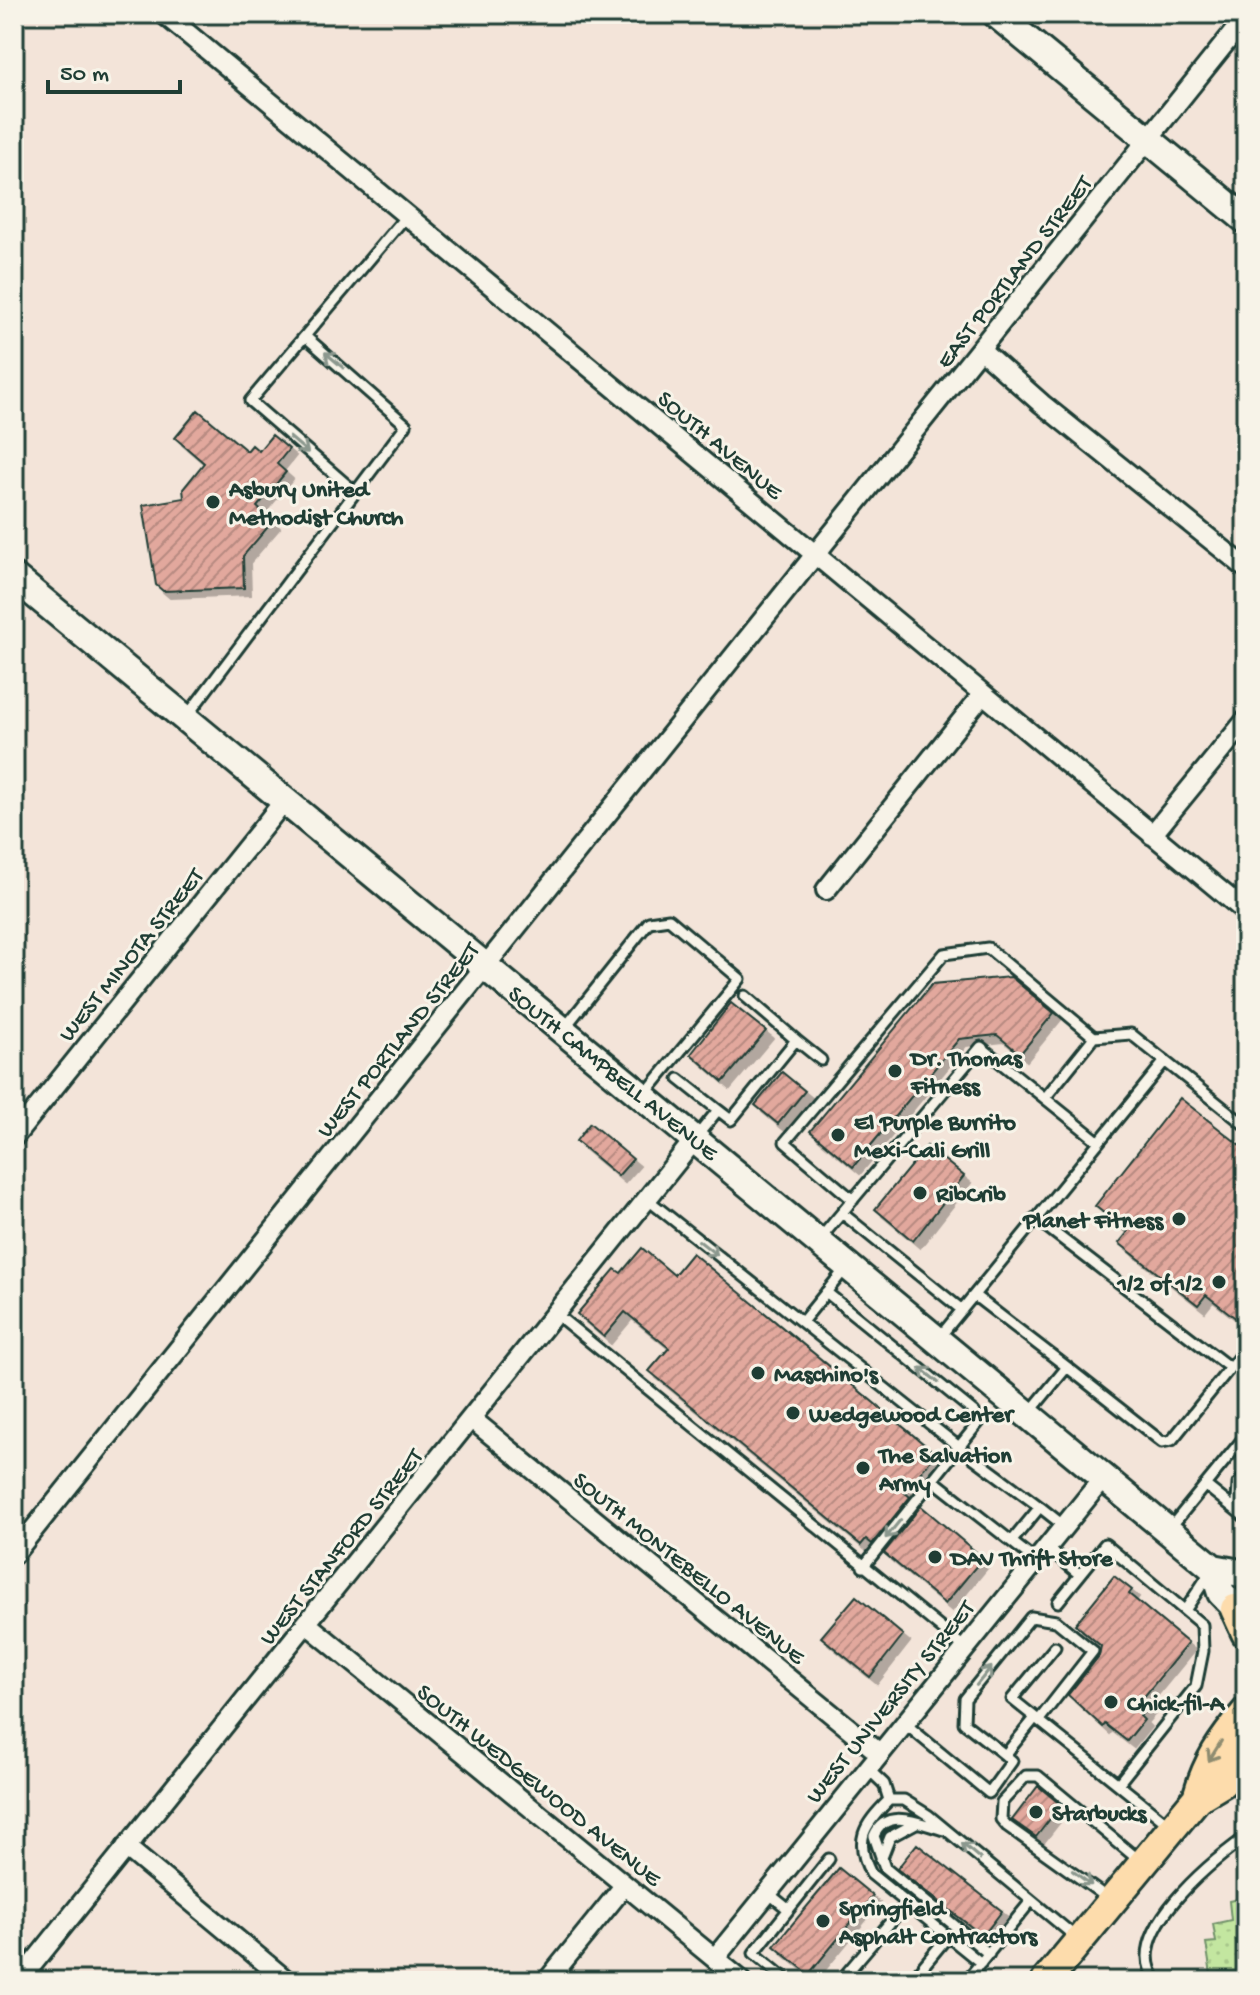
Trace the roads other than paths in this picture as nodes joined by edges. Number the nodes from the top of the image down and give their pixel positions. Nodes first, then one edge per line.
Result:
1 (164, 14) edge
2 (996, 14) edge
3 (1246, 17) edge
4 (1148, 139) junction
5 (407, 215) junction
6 (1246, 220) edge
7 (306, 337) junction
8 (981, 350) junction
9 (355, 492) junction
10 (817, 555) junction
11 (1246, 568) edge
12 (16, 581) edge
13 (982, 695) junction
14 (185, 718) junction
15 (1246, 720) edge
16 (284, 801) junction
17 (1152, 835) junction
18 (826, 890) dead end
19 (1246, 912) edge
20 (485, 967) junction
21 (745, 996) dead end
22 (563, 1031) junction
23 (1094, 1037) junction
24 (796, 1040) junction
25 (821, 1060) dead end
26 (1165, 1061) junction
27 (679, 1079) dead end
28 (643, 1096) junction
29 (1045, 1098) junction
30 (718, 1110) junction
31 (1246, 1126) edge
32 (14, 1137) edge
33 (695, 1139) junction
34 (1098, 1141) junction
35 (647, 1199) junction
36 (853, 1200) junction
37 (842, 1213) junction
38 (1035, 1218) junction
39 (819, 1240) junction
40 (849, 1264) junction
41 (826, 1292) junction
42 (975, 1296) junction
43 (962, 1310) junction
44 (556, 1314) junction
45 (802, 1322) junction
46 (938, 1339) junction
47 (1246, 1348) edge
48 (1067, 1367) junction
49 (1230, 1368) junction
50 (1028, 1414) junction
51 (473, 1420) junction
52 (1246, 1435) edge
53 (959, 1447) junction
54 (1246, 1475) edge
55 (1104, 1477) junction
56 (933, 1480) junction
57 (1205, 1485) junction
58 (1040, 1507) junction
59 (1246, 1509) edge
60 (1246, 1518) edge
61 (1064, 1526) junction
62 (1168, 1531) junction
63 (1012, 1541) junction
64 (14, 1554) edge
65 (1041, 1554) junction
66 (863, 1567) junction
67 (1213, 1568) junction
68 (1246, 1574) edge
69 (1080, 1575) junction
70 (1058, 1602) dead end
71 (1186, 1609) junction
72 (1242, 1620) edge
73 (307, 1624) junction
74 (964, 1647) junction
75 (1055, 1647) dead end
76 (1243, 1712) edge
77 (1037, 1719) junction
78 (903, 1722) junction
79 (1005, 1755) junction
80 (1246, 1757) edge
81 (872, 1760) junction
82 (1234, 1776) edge
83 (999, 1779) junction
84 (1118, 1784) junction
85 (1012, 1790) junction
86 (1197, 1798) junction
87 (889, 1800) junction
88 (916, 1823) junction
89 (1172, 1827) junction
90 (947, 1831) junction
91 (1246, 1837) edge
92 (126, 1847) junction
93 (829, 1859) dead end
94 (881, 1860) junction
95 (1143, 1863) junction
96 (624, 1886) junction
97 (767, 1892) junction
98 (1031, 1901) junction
99 (1112, 1901) junction
100 (788, 1909) junction
101 (899, 1912) dead end
102 (948, 1936) junction
103 (1080, 1940) junction
104 (989, 1954) junction
105 (715, 1958) junction
106 (981, 1963) junction
107 (19, 1981) edge
108 (287, 1981) edge
109 (547, 1981) edge
110 (742, 1981) edge
111 (788, 1981) edge
112 (840, 1981) edge
113 (911, 1981) edge
114 (966, 1981) edge
115 (1046, 1981) edge
116 (1157, 1981) edge

1 - 5 street, SOUTH AVENUE
2 - 4 main road
3 - 4 street, EAST PORTLAND STREET
4 - 6 main road
4 - 8 street, EAST PORTLAND STREET
5 - 7 lane
5 - 10 street, SOUTH AVENUE
9 -> 7 lane
7 -> 9 lane
8 - 10 street, EAST PORTLAND STREET
8 - 11 street
9 - 14 lane
10 - 13 street, SOUTH AVENUE
10 - 20 street, WEST PORTLAND STREET
12 - 14 main road, SOUTH CAMPBELL AVENUE
13 - 17 street, SOUTH AVENUE
13 - 18 street
14 - 16 main road, SOUTH CAMPBELL AVENUE
15 - 17 street
16 - 20 main road, SOUTH CAMPBELL AVENUE
16 - 32 street, WEST MINOTA STREET
17 - 19 street, SOUTH AVENUE
20 - 22 main road, SOUTH CAMPBELL AVENUE
20 - 64 street, WEST PORTLAND STREET
21 - 24 lane
22 - 28 main road, SOUTH CAMPBELL AVENUE
22 - 28 lane
23 - 26 lane
23 - 29 lane
23 - 36 lane
24 - 25 lane
24 - 30 lane
26 - 31 lane
26 - 34 lane
27 - 30 lane
28 - 33 main road, SOUTH CAMPBELL AVENUE
29 - 34 lane
29 - 36 lane
30 - 33 lane
33 - 35 street, WEST STANFORD STREET
33 - 39 main road, SOUTH CAMPBELL AVENUE
34 - 38 lane
35 - 44 street, WEST STANFORD STREET
35 -> 45 lane
36 - 37 lane
37 - 39 lane
37 - 43 lane
38 - 42 lane
38 - 49 lane
39 - 40 main road, SOUTH CAMPBELL AVENUE
40 - 41 lane
40 - 46 main road, SOUTH CAMPBELL AVENUE
41 - 45 lane
53 -> 41 lane
42 - 43 lane
42 - 48 lane
43 - 46 lane
44 - 51 street, WEST STANFORD STREET
44 - 66 lane
45 - 53 lane
46 - 50 main road, SOUTH CAMPBELL AVENUE
47 - 49 lane
48 - 49 lane
48 - 50 lane
50 - 55 main road, SOUTH CAMPBELL AVENUE
51 - 73 street, WEST STANFORD STREET
51 - 81 street, SOUTH MONTEBELLO AVENUE
52 - 57 lane
53 - 56 lane
53 - 58 lane
54 - 59 lane
55 - 61 street, WEST UNIVERSITY STREET
55 - 62 main road, SOUTH CAMPBELL AVENUE
56 - 63 lane
56 -> 66 lane
57 - 60 lane
57 - 62 lane
58 - 61 lane
58 - 63 lane
61 - 65 street, WEST UNIVERSITY STREET
62 - 67 main road, SOUTH CAMPBELL AVENUE
63 - 65 lane
65 - 69 lane
65 - 74 street, WEST UNIVERSITY STREET
66 - 74 lane
67 - 68 main road, SOUTH CAMPBELL AVENUE
67 - 71 lane
67 - 72 main road, SOUTH CAMPBELL AVENUE
69 - 70 lane
69 - 71 lane
71 - 84 lane
73 - 92 street, WEST STANFORD STREET
73 - 96 street, SOUTH WEDGEWOOD AVENUE
74 - 78 street, WEST UNIVERSITY STREET
75 - 77 lane
76 -> 86 main road
77 - 79 lane
79 -> 77 lane
77 - 84 lane
78 - 81 street, WEST UNIVERSITY STREET
78 - 83 lane
79 - 83 lane
80 - 82 main road
81 - 87 lane
81 - 97 street, WEST UNIVERSITY STREET
82 - 86 main road
83 - 85 lane
84 - 89 lane
85 - 95 lane
85 -> 99 lane
86 - 89 main road
87 - 90 lane
87 - 102 lane
88 - 90 lane
88 - 94 lane
88 - 94 lane
89 - 95 main road
98 -> 90 lane
91 - 116 lane
92 - 107 street, WEST STANFORD STREET
92 - 108 street
93 - 100 lane
94 - 104 lane
95 - 99 main road
96 - 105 street, SOUTH WEDGEWOOD AVENUE
96 - 109 street
97 - 100 lane
97 - 105 street, WEST UNIVERSITY STREET
98 - 103 lane
98 - 104 lane
99 - 103 main road
100 - 111 lane
101 - 112 lane
102 - 106 lane
102 - 113 lane
103 - 115 main road
104 - 106 lane
105 - 110 street, SOUTH WEDGEWOOD AVENUE
106 - 114 lane

